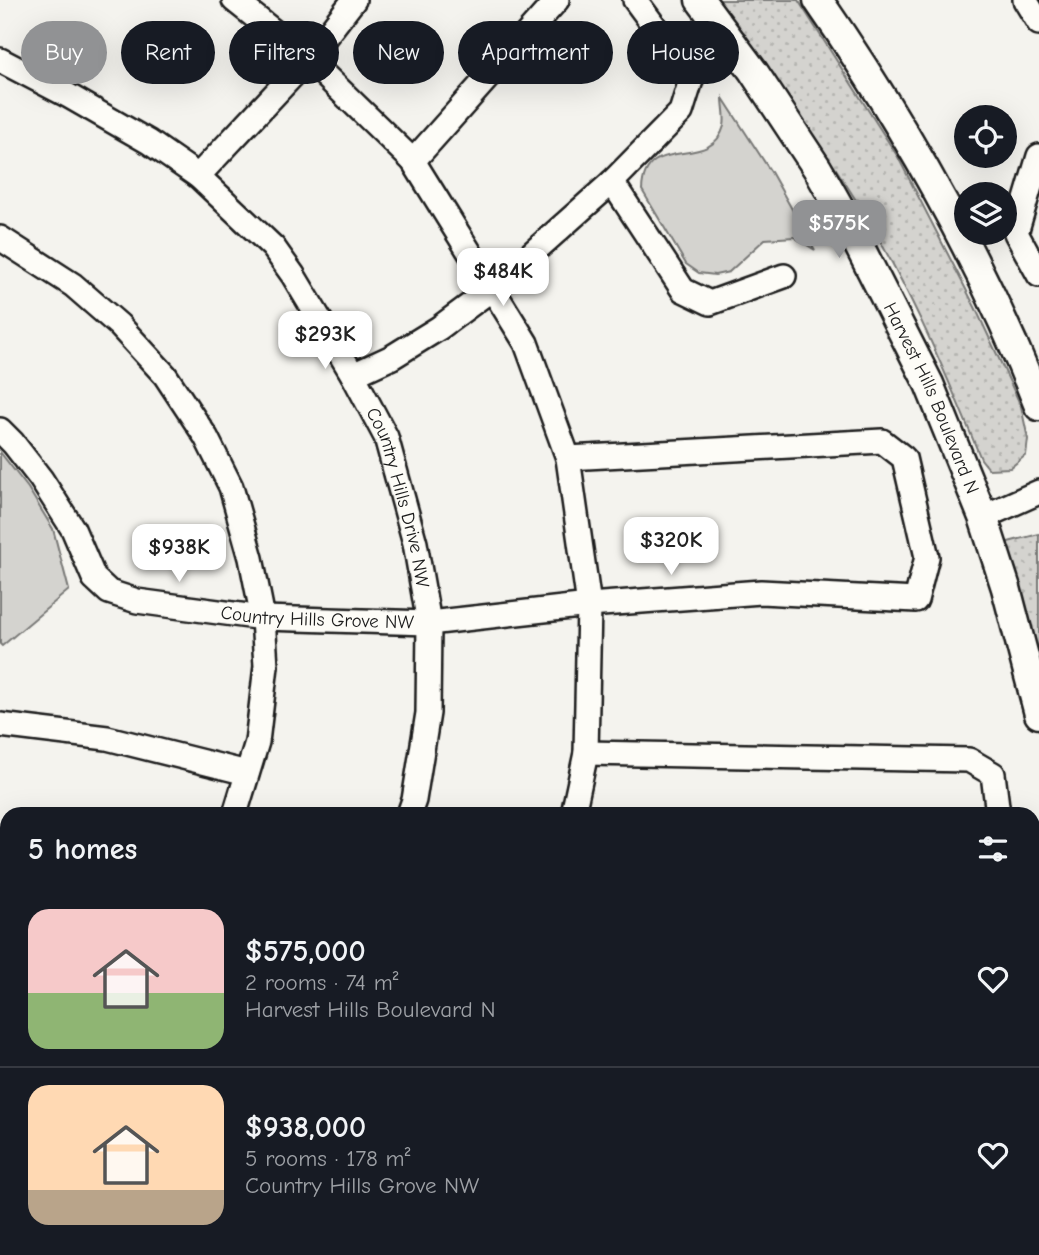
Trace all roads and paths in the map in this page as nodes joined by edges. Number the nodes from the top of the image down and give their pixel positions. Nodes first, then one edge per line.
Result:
1 (234, 0) edge
2 (355, 0) edge
3 (557, 0) edge
4 (635, 0) edge
5 (700, 0) edge
6 (818, 0) edge
7 (1025, 0) edge
8 (261, 21) edge
9 (339, 21) edge
10 (1039, 23) edge
11 (0, 60) edge
12 (285, 84) edge
13 (334, 84) edge
14 (1039, 156) edge
15 (413, 162) junction
16 (198, 176) junction
17 (612, 182) junction
18 (0, 238) edge
19 (1039, 275) edge
20 (784, 276) dead end
21 (493, 288) junction
22 (353, 375) junction
23 (1039, 406) edge
24 (0, 430) edge
25 (568, 458) junction
26 (1039, 492) edge
27 (983, 517) junction
28 (589, 604) junction
29 (262, 618) junction
30 (429, 622) junction
31 (1039, 714) edge
32 (0, 724) edge
33 (586, 753) junction
34 (247, 773) junction
35 (237, 807) edge
36 (412, 807) edge
37 (574, 807) edge
38 (997, 807) edge

1 - 8 street
2 - 9 street
3 - 15 street
4 - 17 street
5 - 27 main road, Harvest Hills Boulevard N
6 - 23 main road
7 - 10 street
11 - 16 street, Country Hills Drive NW
12 - 16 street
13 - 15 street
14 - 19 street
15 - 21 street
16 - 22 street, Country Hills Drive NW
17 - 20 street
17 - 21 street
18 - 29 street
21 - 22 street
21 - 25 street
22 - 30 street, Country Hills Drive NW
24 - 29 street, Country Hills Grove NW
25 - 28 street
25 - 28 street, Country Hills Grove NW
26 - 27 street
27 - 31 main road, Harvest Hills Boulevard N
28 - 30 street, Country Hills Grove NW
28 - 33 street
29 - 30 street, Country Hills Grove NW
29 - 34 street
30 - 36 street, Country Hills Drive NW
32 - 34 street
33 - 37 street
33 - 38 street
34 - 35 street

